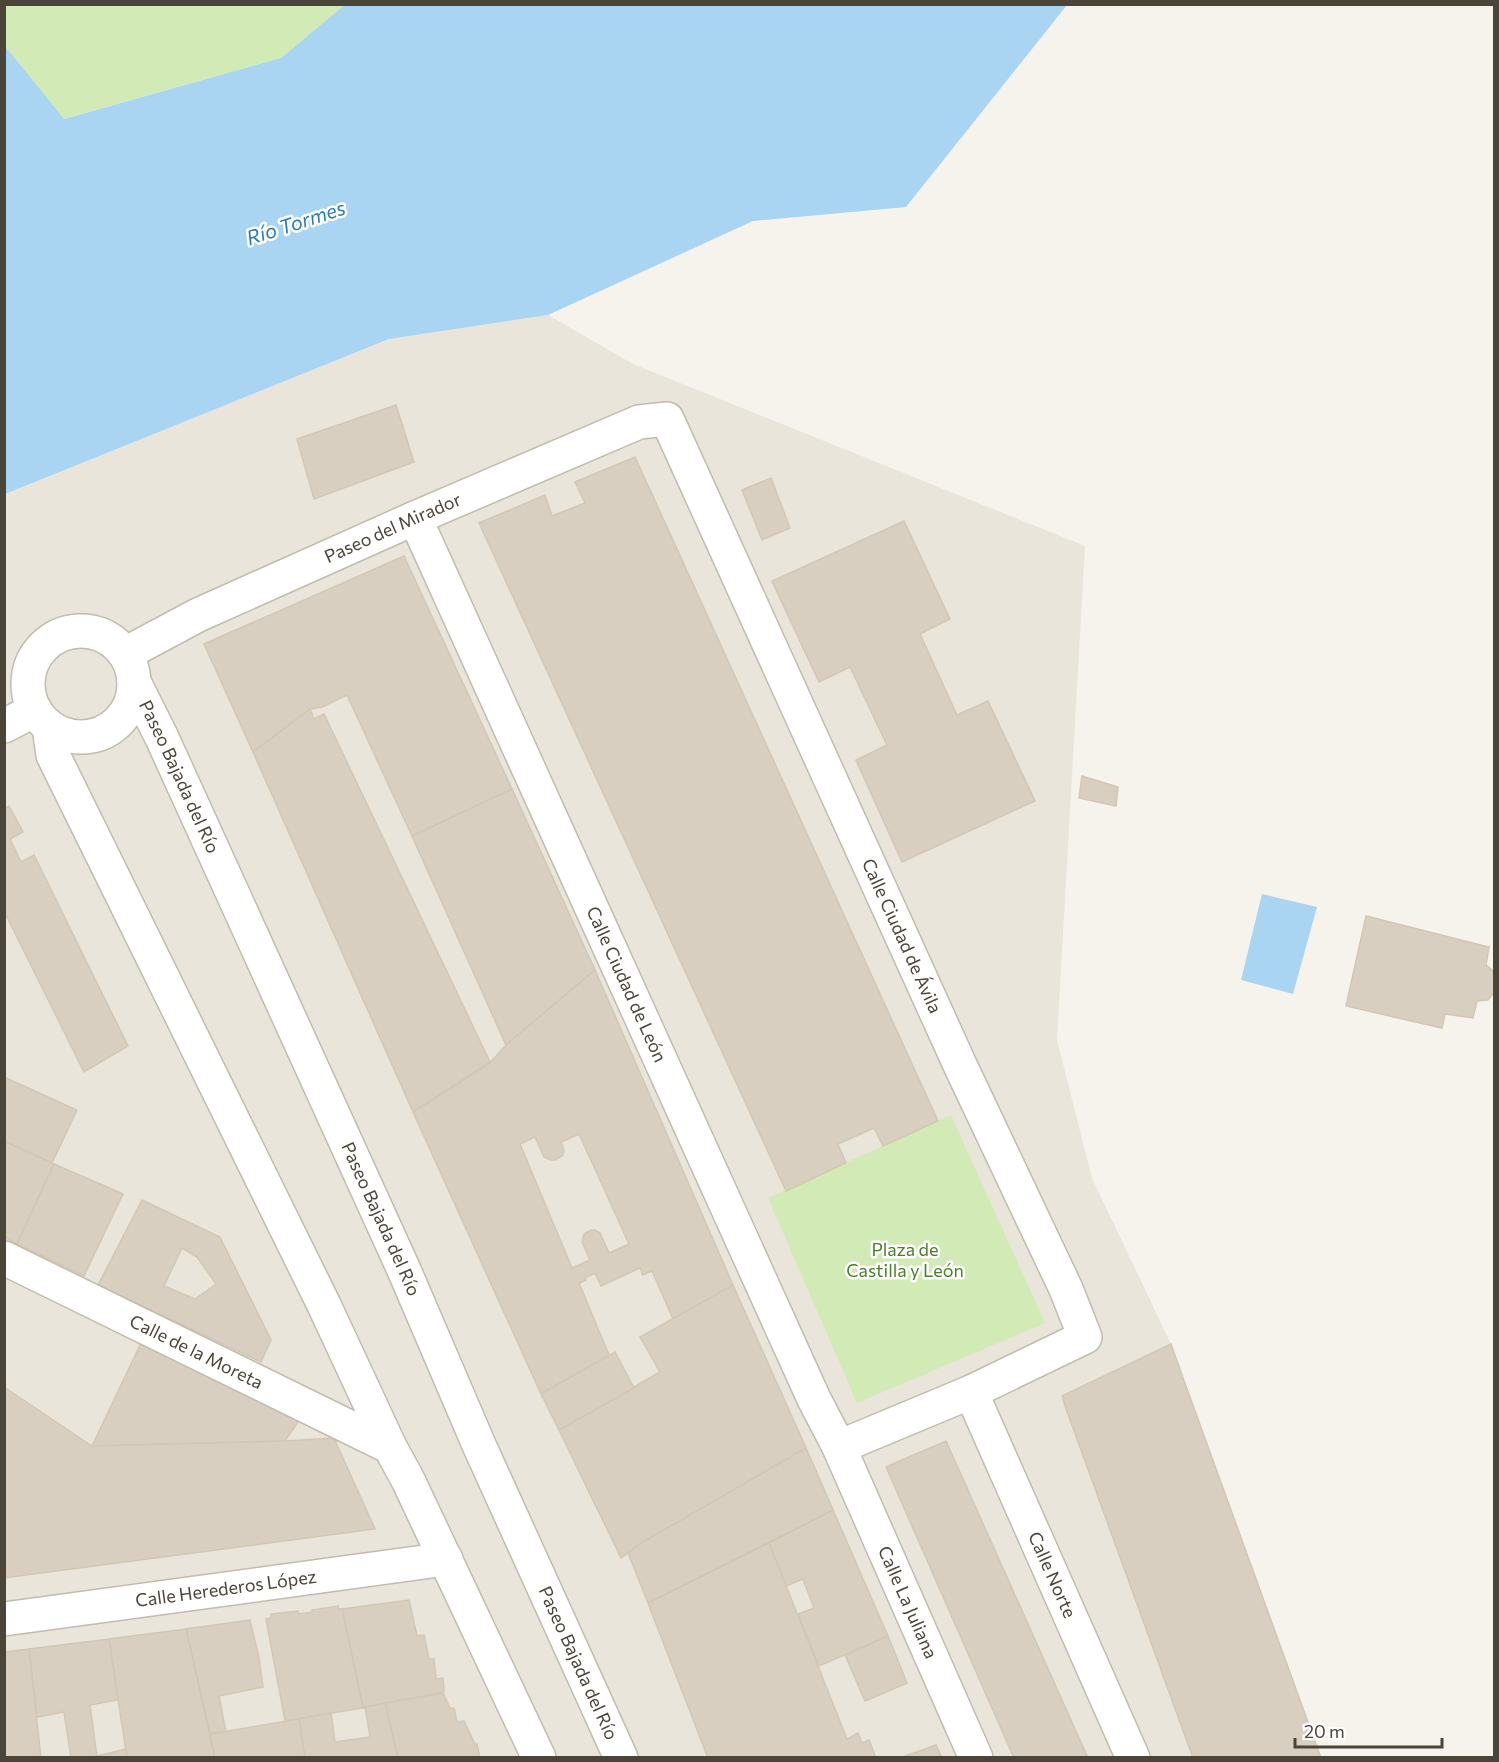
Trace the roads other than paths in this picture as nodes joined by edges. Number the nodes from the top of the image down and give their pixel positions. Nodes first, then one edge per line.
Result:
1 (667, 419) joint
2 (415, 518) junction
3 (130, 668) junction
4 (42, 719) junction
5 (4, 726) edge
6 (4, 1258) edge
7 (971, 1392) junction
8 (390, 1447) junction
9 (839, 1447) junction
10 (446, 1558) junction
11 (4, 1618) edge
12 (539, 1758) edge
13 (621, 1758) edge
14 (976, 1758) edge
15 (1133, 1758) edge

1 - 2 street, Paseo del Mirador
1 - 7 street, Calle Ciudad de Ávila
2 - 3 street, Paseo del Mirador
2 - 9 street, Calle Ciudad de León
3 - 4 street
3 - 4 street
3 - 13 street, Paseo Bajada del Río
4 - 5 street
4 - 8 street
6 - 8 street, Calle de la Moreta
7 - 9 street
7 - 15 street, Calle Norte
8 - 10 street
9 - 14 street, Calle La Juliana
10 - 11 street, Calle Herederos López
10 - 12 street

